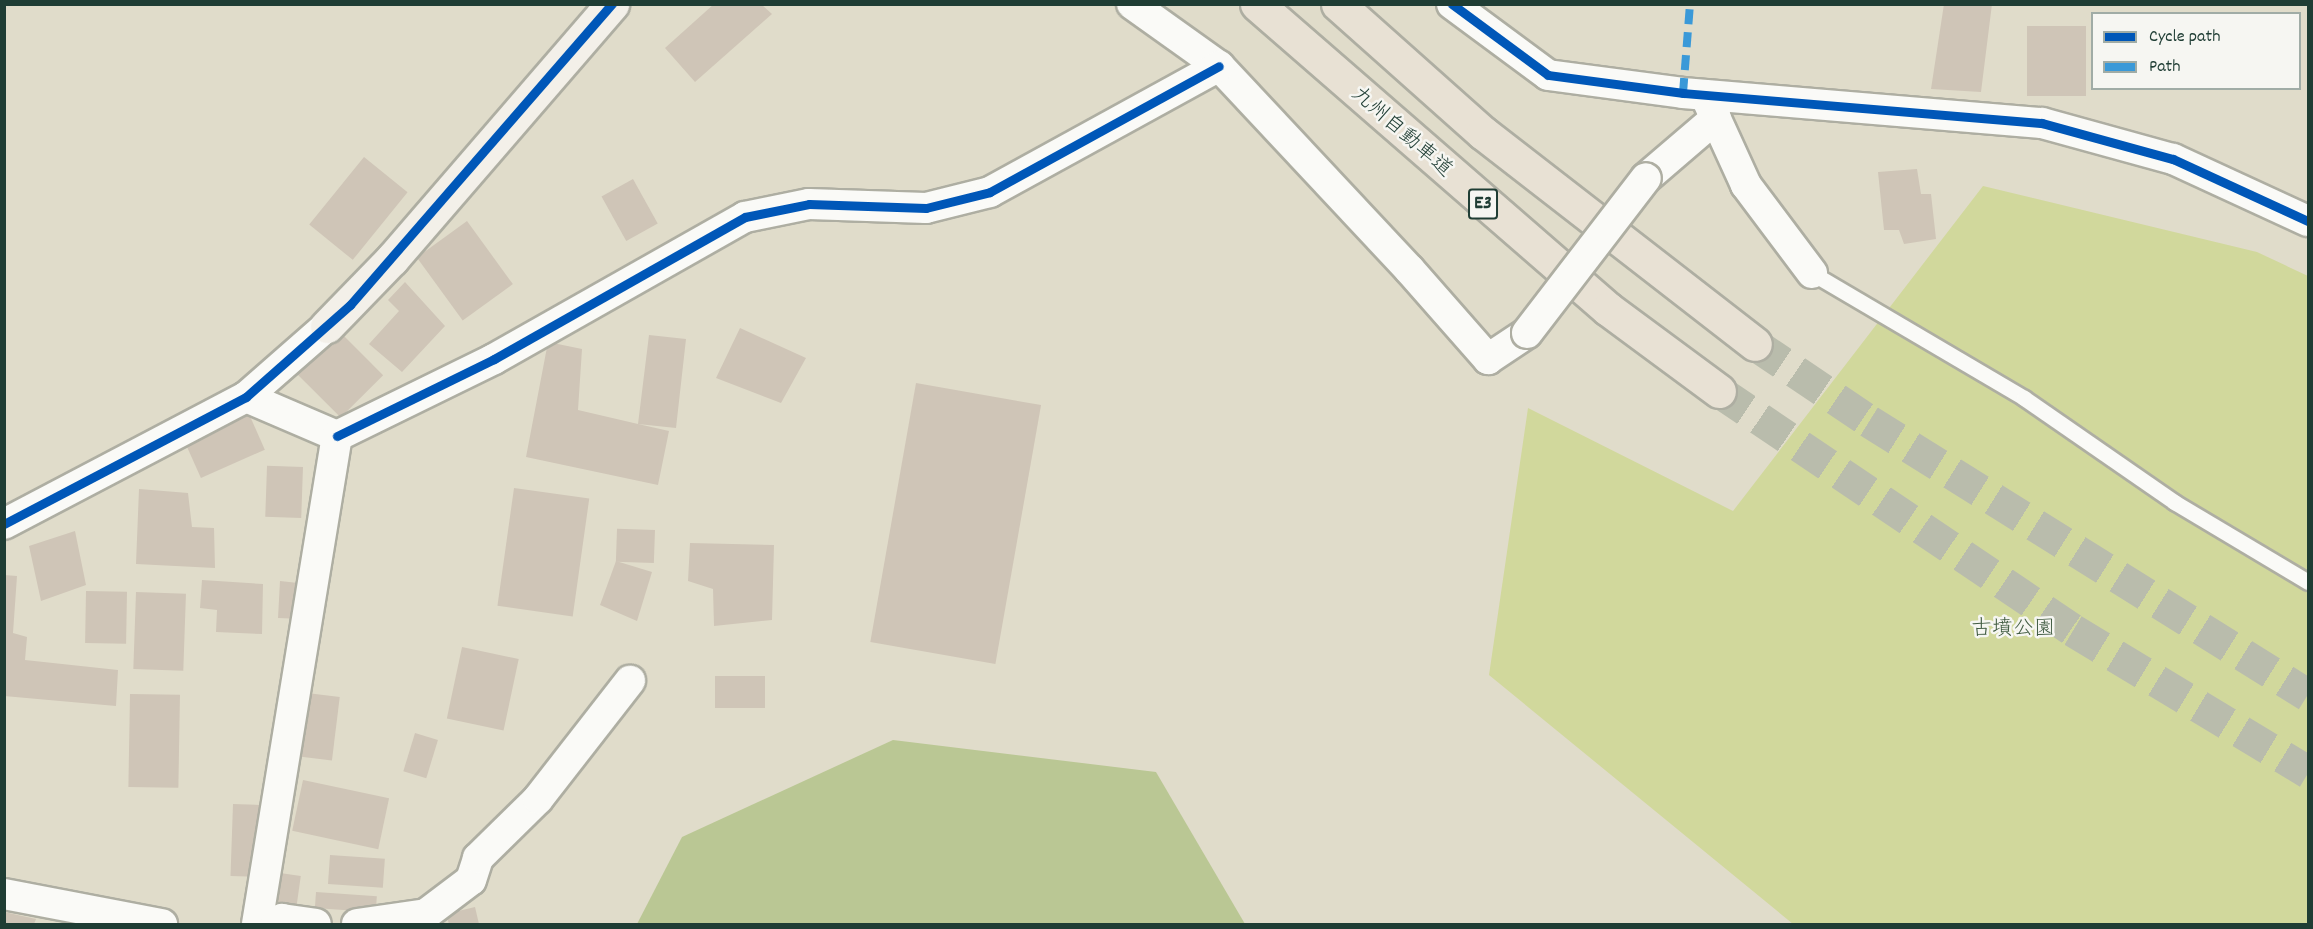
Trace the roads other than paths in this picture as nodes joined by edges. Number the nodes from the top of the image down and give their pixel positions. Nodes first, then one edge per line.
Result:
1 (612, 4) edge
2 (1132, 4) edge
3 (1257, 4) edge
4 (1338, 4) edge
5 (1452, 4) edge
6 (1219, 66) junction
7 (1711, 106) junction
8 (2308, 221) edge
9 (1812, 273) joint
10 (327, 326) joint
11 (1755, 344) tunnel mouth
12 (1719, 391) tunnel mouth
13 (246, 397) junction
14 (337, 436) junction
15 (4, 524) edge
16 (2308, 582) edge
17 (630, 681) dead end
18 (4, 894) edge
19 (162, 924) edge
20 (257, 924) edge
21 (276, 924) edge
22 (316, 924) edge
23 (357, 924) edge

1 - 10 street
2 - 6 street
3 - 12 highway, 九州自動車道 / E3
4 - 11 highway
5 - 7 street
6 - 7 street, bridge
6 - 14 street
7 - 8 street
7 - 9 street
9 - 16 lane
10 - 13 street
13 - 14 street
13 - 15 street
14 - 20 street
17 - 23 street
18 - 19 street
21 - 22 street

